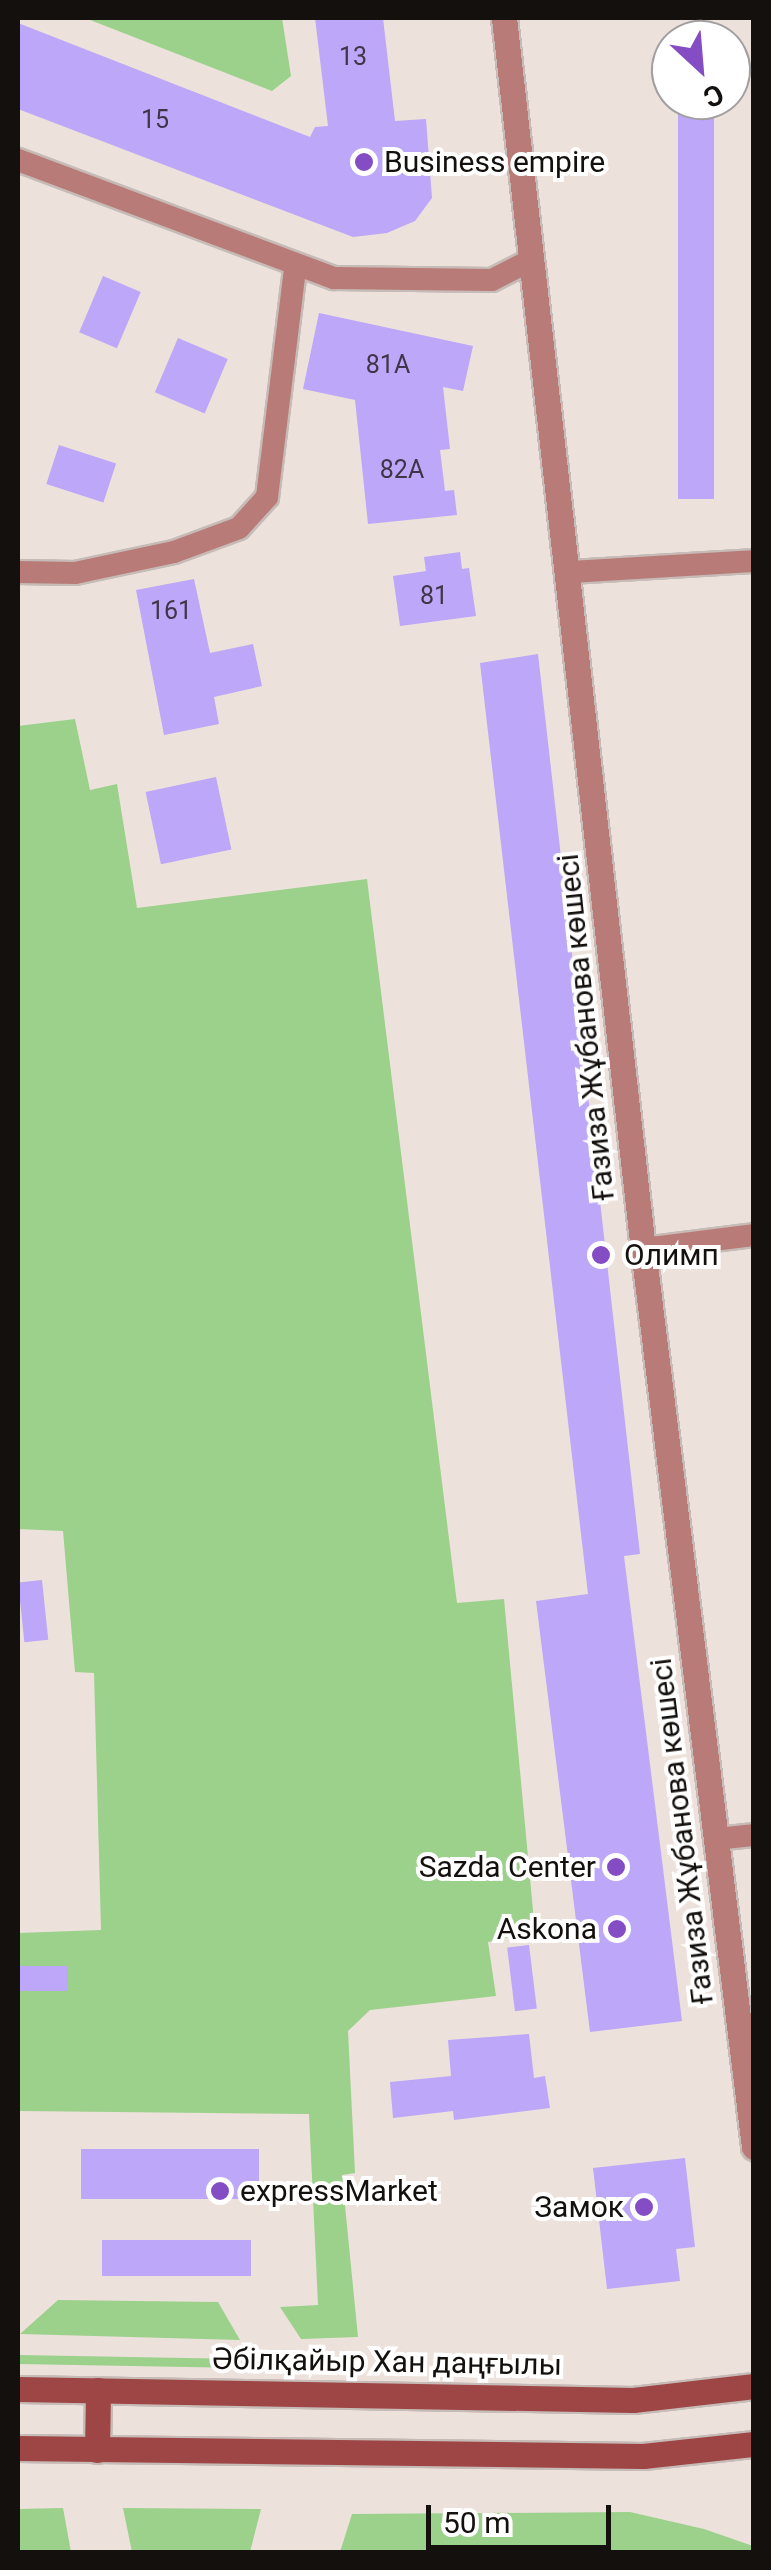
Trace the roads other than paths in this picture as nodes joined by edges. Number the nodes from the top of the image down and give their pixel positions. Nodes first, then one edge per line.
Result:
1 (504, 18) edge
2 (18, 160) edge
3 (533, 259) junction
4 (295, 268) junction
5 (754, 561) edge
6 (18, 572) edge
7 (569, 572) junction
8 (754, 1235) edge
9 (643, 1249) junction
10 (754, 1835) edge
11 (716, 1839) junction
12 (754, 2147) edge
13 (754, 2386) edge
14 (18, 2389) edge
15 (98, 2390) junction
16 (754, 2444) edge
17 (18, 2448) edge
18 (97, 2450) junction

1 - 3 street, Ғазиза Жұбанова көшесі
2 - 4 street
3 - 4 street
3 - 7 street, Ғазиза Жұбанова көшесі
4 - 6 street
5 - 7 street
7 - 9 street, Ғазиза Жұбанова көшесі
8 - 9 street
9 - 11 street, Ғазиза Жұбанова көшесі
10 - 11 street
11 - 12 street, Ғазиза Жұбанова көшесі
13 - 15 main road, Әбілқайыр Хан даңғылы
14 - 15 main road, Әбілқайыр Хан даңғылы
15 - 18 main road
16 - 18 main road
17 - 18 main road

